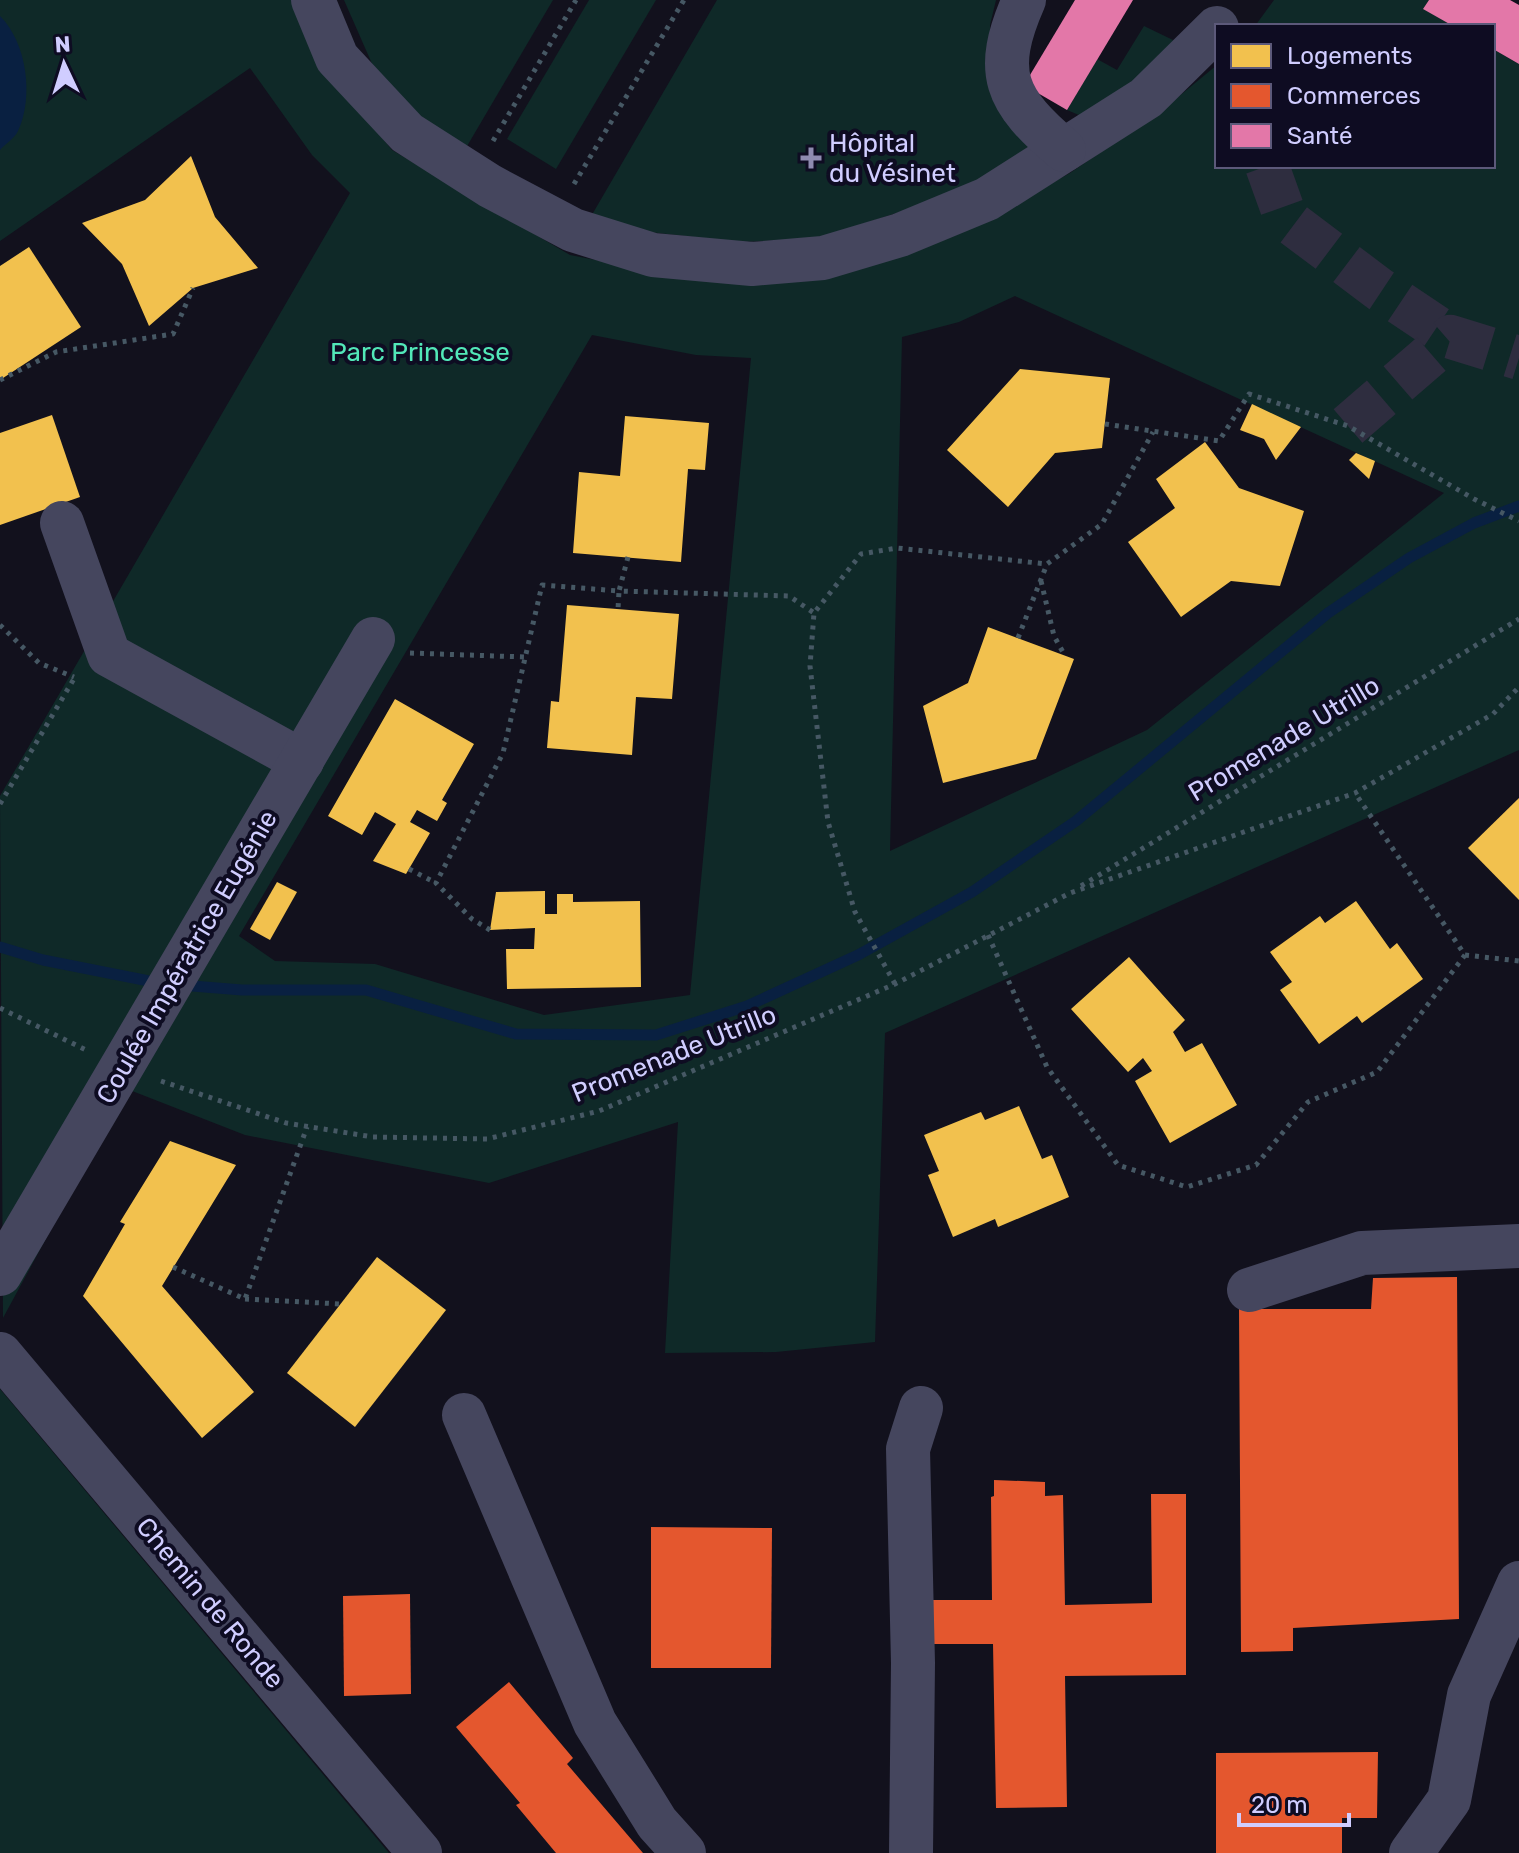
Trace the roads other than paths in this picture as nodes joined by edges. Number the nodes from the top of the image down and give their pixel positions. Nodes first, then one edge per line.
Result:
1 (313, 0) edge
2 (1024, 0) edge
3 (1242, 0) edge
4 (1221, 24) edge
5 (1215, 30) edge
6 (1064, 150) junction
7 (62, 523) dead end
8 (373, 639) road end
9 (302, 761) junction
10 (1519, 1246) edge
11 (0, 1274) edge
12 (1249, 1290) dead end
13 (0, 1354) edge
14 (921, 1408) dead end
15 (464, 1415) dead end
16 (1516, 1597) edge
17 (1418, 1852) edge
18 (420, 1853) edge
19 (684, 1853) edge
20 (911, 1853) edge

1 - 6 street
2 - 6 street
3 - 4 street
5 - 6 street
7 - 9 street
8 - 9 street, Coulée Impératrice Eugénie
9 - 11 street, Coulée Impératrice Eugénie
10 - 12 street
13 - 18 street, Chemin de Ronde
14 - 20 street
15 - 19 street
16 - 17 street

